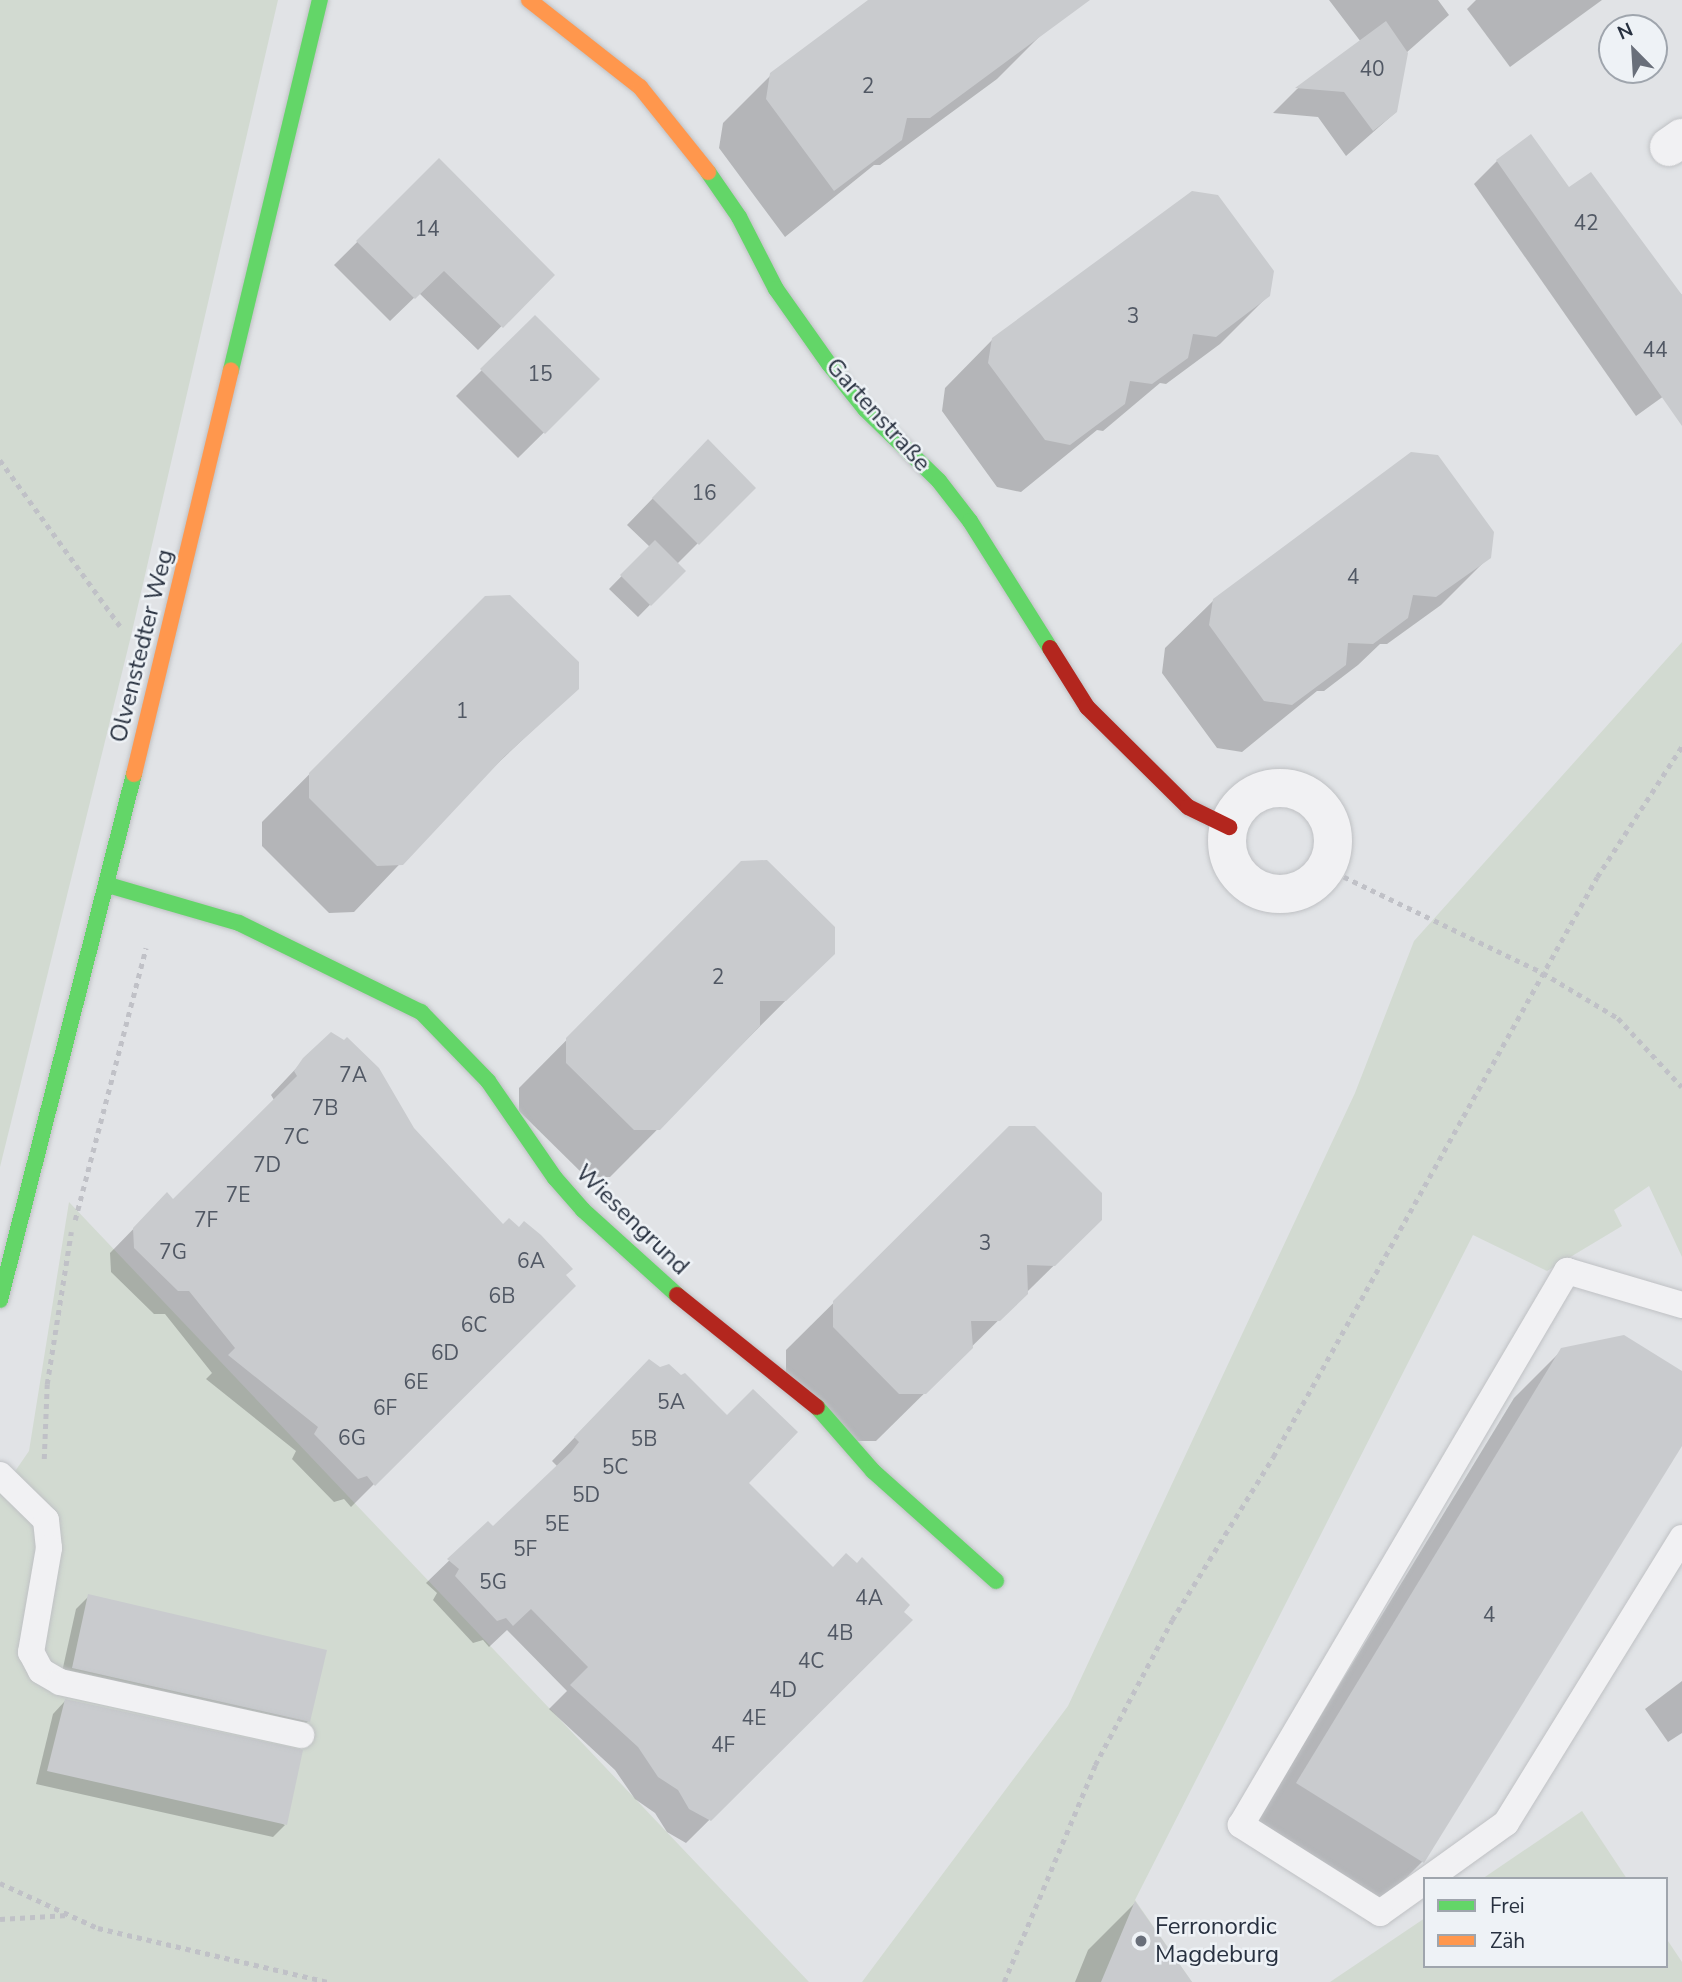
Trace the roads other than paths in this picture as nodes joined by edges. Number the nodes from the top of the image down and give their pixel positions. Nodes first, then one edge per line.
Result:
1 (529, 0) edge
2 (312, 4) edge
3 (1229, 827) junction
4 (108, 885) junction
5 (0, 1300) edge
6 (1682, 1305) edge
7 (0, 1475) edge
8 (1682, 1538) edge
9 (996, 1581) dead end
10 (301, 1735) dead end
11 (1430, 1877) edge
12 (1423, 1882) edge

1 - 3 street, Gartenstraße
2 - 4 street, Olvenstedter Weg
3 - 3 street
4 - 5 street, Olvenstedter Weg
4 - 9 street, Wiesengrund
6 - 12 lane
7 - 10 lane
8 - 11 lane

